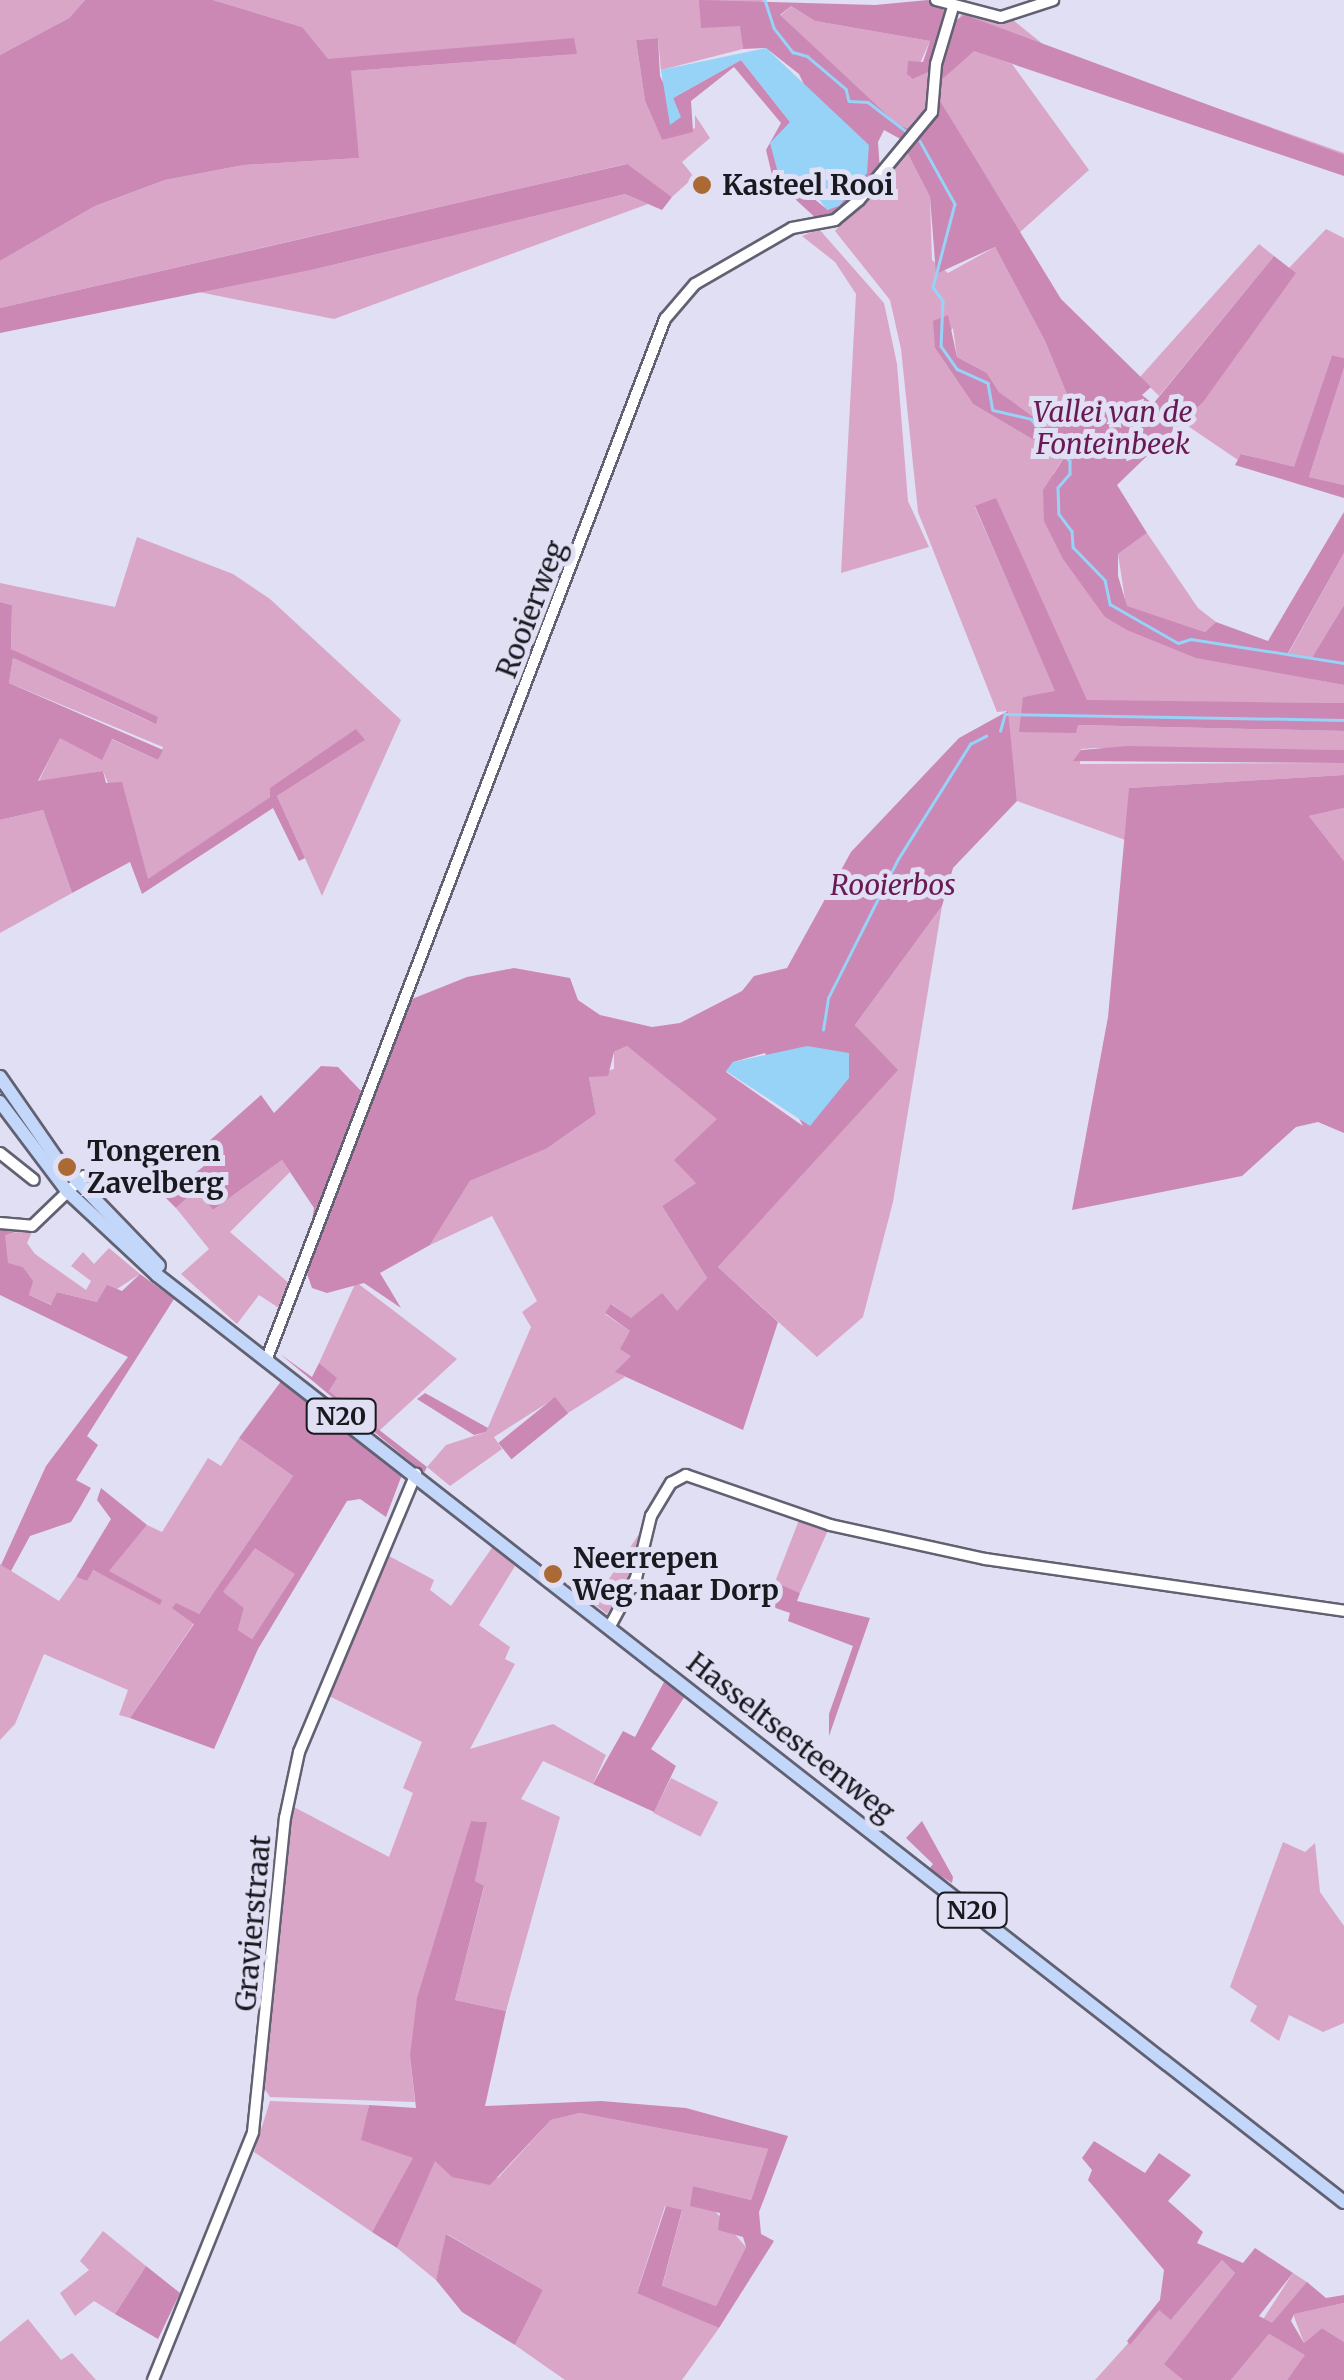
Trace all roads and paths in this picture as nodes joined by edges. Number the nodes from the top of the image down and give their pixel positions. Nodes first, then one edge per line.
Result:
1 (936, 0) edge
2 (1053, 0) edge
3 (953, 7) junction
4 (0, 1077) edge
5 (1, 1106) edge
6 (10, 1119) edge
7 (0, 1152) edge
8 (34, 1180) dead end
9 (76, 1183) junction
10 (0, 1224) edge
11 (267, 1358) junction
12 (416, 1474) junction
13 (1344, 1610) edge
14 (610, 1626) junction
15 (1344, 2202) edge
16 (153, 2380) edge

1 - 3 street
2 - 3 street
3 - 11 street, Rooierweg
4 - 6 main road, Hasseltsesteenweg / N20
5 - 6 main road, Hasseltsesteenweg / N20
6 - 9 main road, Hasseltsesteenweg / N20
7 - 8 street
9 - 10 street
9 - 11 main road, Hasseltsesteenweg / N20
11 - 12 main road, Hasseltsesteenweg / N20
12 - 14 main road, Hasseltsesteenweg / N20
12 - 16 street, Gravierstraat
13 - 14 street
14 - 15 main road, Hasseltsesteenweg / N20

